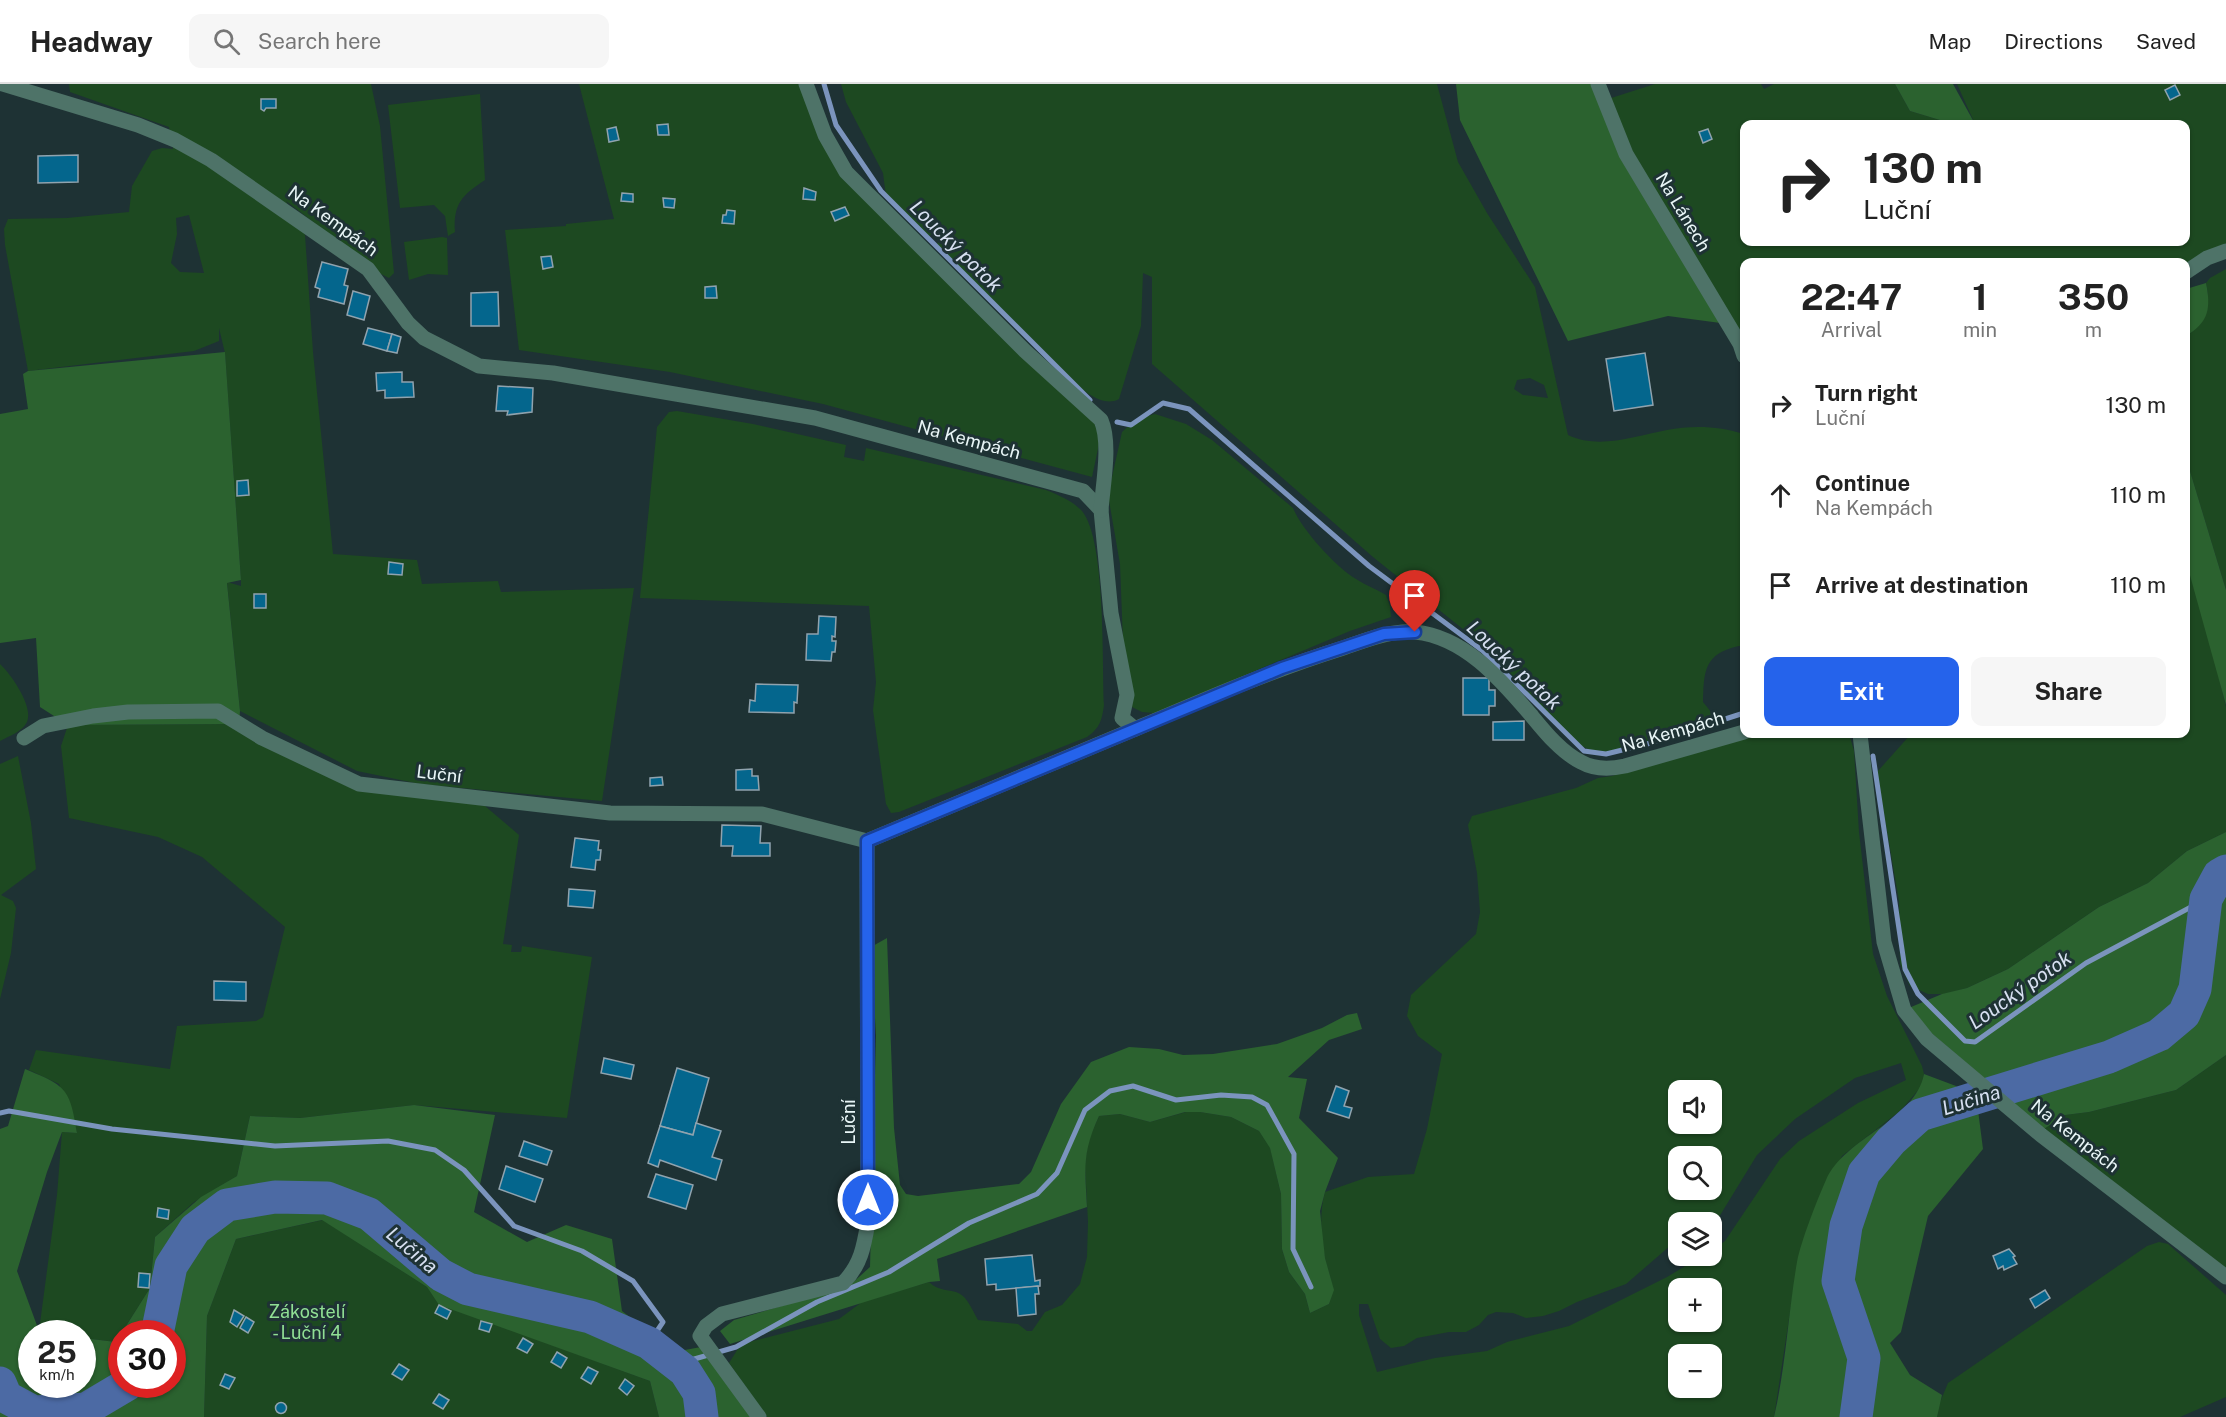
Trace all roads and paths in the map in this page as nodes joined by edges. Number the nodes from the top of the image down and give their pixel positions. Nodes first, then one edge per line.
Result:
1 (3, 84) edge
2 (806, 84) edge
3 (1598, 84) edge
4 (2226, 251) edge
5 (2190, 269) edge
6 (1740, 344) edge
7 (1101, 510) junction
8 (1135, 729) junction
9 (1740, 733) edge
10 (24, 738) dead end
11 (1860, 738) edge
12 (867, 841) junction
13 (2226, 1277) edge
14 (759, 1417) edge

1 - 7 street, Na Kempách
2 - 7 street
3 - 6 street, Na Lánech
4 - 5 street
7 - 8 street
8 - 9 street, Na Kempách
8 - 12 street
10 - 12 street, Luční
11 - 13 street, Na Kempách
12 - 14 street, Luční

